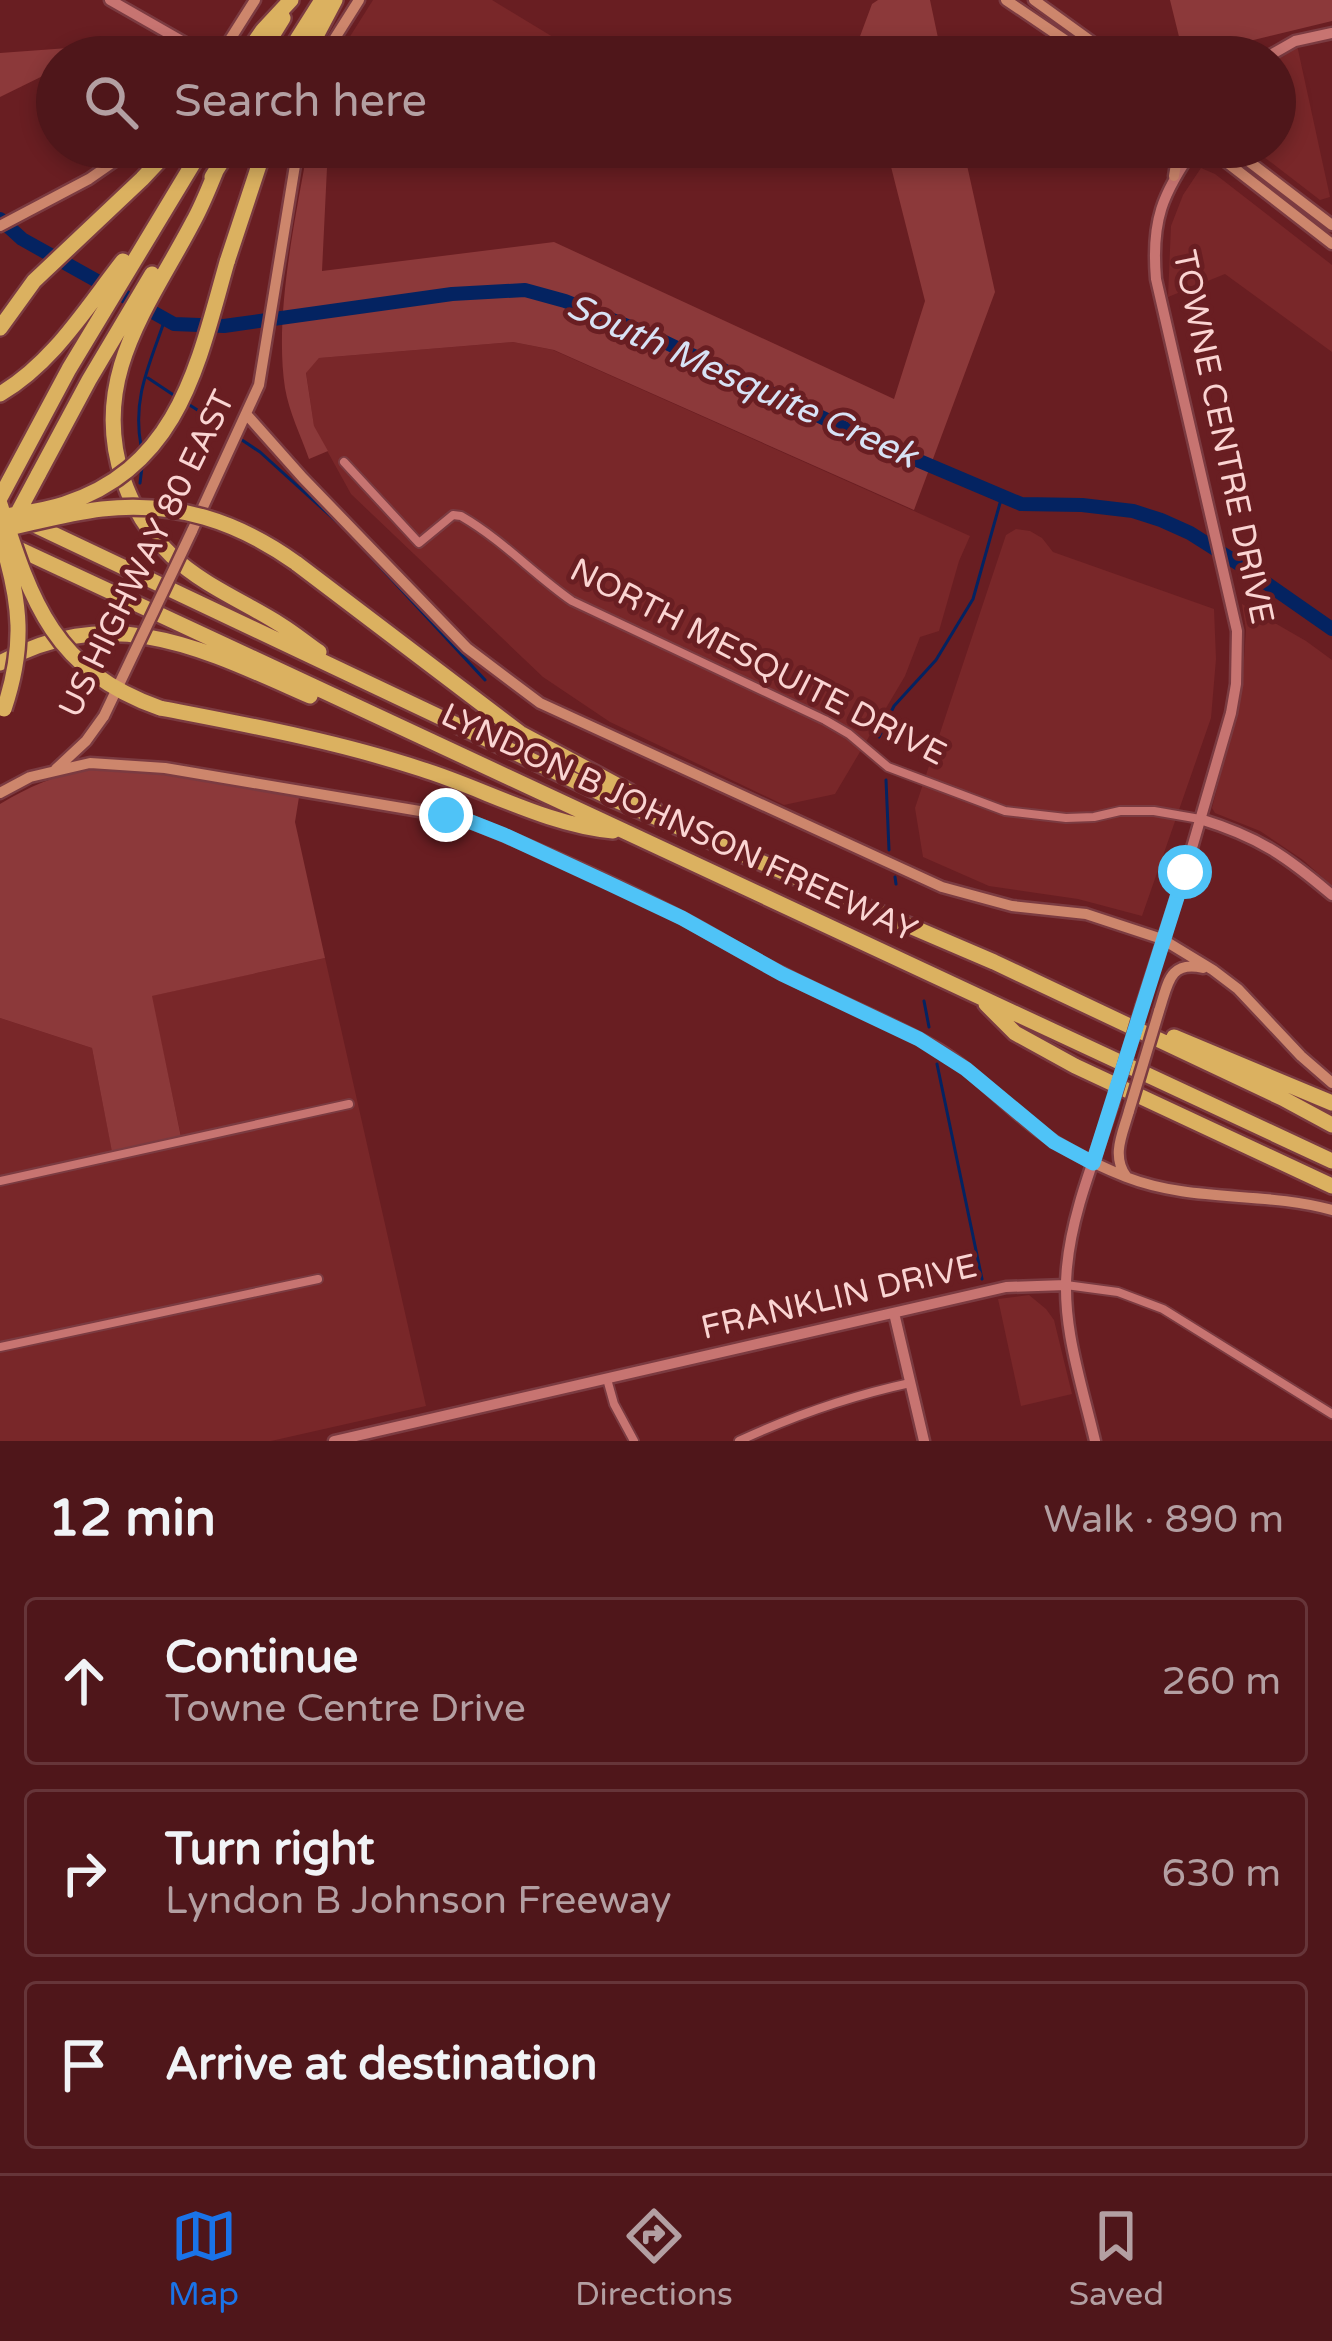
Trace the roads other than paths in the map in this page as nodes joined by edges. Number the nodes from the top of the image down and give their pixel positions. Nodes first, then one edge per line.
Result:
1 (110, 0) edge
2 (255, 0) edge
3 (293, 0) edge
4 (322, 0) edge
5 (335, 0) edge
6 (359, 0) edge
7 (1034, 0) edge
8 (1012, 2) edge
9 (1332, 33) edge
10 (176, 36) edge
11 (230, 36) edge
12 (259, 36) edge
13 (272, 36) edge
14 (299, 36) edge
15 (316, 36) edge
16 (336, 36) edge
17 (1060, 36) edge
18 (1083, 36) edge
19 (1296, 41) edge
20 (105, 168) edge
21 (151, 168) edge
22 (190, 168) edge
23 (218, 168) edge
24 (258, 168) edge
25 (295, 168) edge
26 (1175, 168) edge
27 (1180, 168) edge
28 (1234, 168) edge
29 (1257, 168) edge
30 (1174, 176) junction
31 (1332, 225) edge
32 (0, 226) edge
33 (1332, 244) edge
34 (93, 313) junction
35 (128, 326) junction
36 (0, 328) edge
37 (0, 394) edge
38 (247, 415) junction
39 (344, 462) dead end
40 (0, 507) edge
41 (0, 538) edge
42 (0, 663) edge
43 (350, 675) junction
44 (2, 714) edge
45 (415, 734) junction
46 (54, 771) junction
47 (0, 793) edge
48 (1201, 819) junction
49 (683, 831) junction
50 (628, 833) junction
51 (1332, 895) edge
52 (1162, 939) junction
53 (994, 962) junction
54 (1213, 970) junction
55 (976, 995) junction
56 (1332, 1083) edge
57 (1332, 1103) edge
58 (350, 1104) dead end
59 (1332, 1125) edge
60 (1332, 1161) edge
61 (1093, 1163) junction
62 (1127, 1177) junction
63 (0, 1181) edge
64 (1332, 1186) edge
65 (1332, 1210) edge
66 (318, 1279) dead end
67 (1066, 1285) junction
68 (895, 1313) junction
69 (0, 1347) edge
70 (607, 1377) junction
71 (910, 1383) junction
72 (1332, 1414) edge
73 (343, 1440) edge
74 (634, 1441) edge
75 (739, 1441) edge
76 (924, 1441) edge
77 (1095, 1441) edge

1 - 10 street
2 - 11 main road
3 - 12 highway
3 - 13 highway
4 - 14 highway
5 - 15 highway
6 - 16 main road
7 - 18 main road
8 - 17 main road
9 - 19 street
20 - 32 main road
21 - 36 highway
22 - 34 highway
23 - 35 highway
24 - 40 highway, bridge
25 - 38 main road, US HIGHWAY 80 EAST
26 - 30 main road
27 - 30 street, TOWNE CENTRE DRIVE
28 - 33 main road
29 - 31 main road
30 - 48 street, TOWNE CENTRE DRIVE
34 - 37 highway
34 - 40 highway
35 - 41 highway, bridge
35 - 43 highway
38 - 46 main road, US HIGHWAY 80 EAST, bridge
38 - 52 main road, LYNDON B JOHNSON FREEWAY
39 - 48 street, NORTH MESQUITE DRIVE
40 - 43 highway, LYNDON B JOHNSON FREEWAY
40 - 50 highway, bridge
41 - 44 highway, bridge
41 - 45 highway, LYNDON B JOHNSON FREEWAY
41 - 49 highway, bridge
42 - 45 highway
43 - 49 highway, LYNDON B JOHNSON FREEWAY
45 - 50 highway, LYNDON B JOHNSON FREEWAY
46 - 47 main road, US HIGHWAY 80 EAST
46 - 61 main road
48 - 51 street, NORTH MESQUITE DRIVE
48 - 52 street, TOWNE CENTRE DRIVE
49 - 53 highway, LYNDON B JOHNSON FREEWAY
50 - 55 highway, LYNDON B JOHNSON FREEWAY
52 - 54 main road, LYNDON B JOHNSON FREEWAY
52 - 61 street, TOWNE CENTRE DRIVE, bridge
53 - 57 highway
53 - 59 highway, LYNDON B JOHNSON FREEWAY
54 - 56 main road, LYNDON B JOHNSON FREEWAY
54 - 62 main road, bridge
55 - 60 highway, LYNDON B JOHNSON FREEWAY
55 - 64 highway
58 - 63 street
61 - 62 main road
61 - 67 street, TOWNE CENTRE DRIVE
62 - 65 main road
66 - 69 street
67 - 68 street, FRANKLIN DRIVE
67 - 72 street, FRANKLIN DRIVE
67 - 77 street, TOWNE CENTRE DRIVE
68 - 70 street, FRANKLIN DRIVE
68 - 71 street
70 - 73 street, FRANKLIN DRIVE
70 - 74 street
71 - 75 street
71 - 76 street

